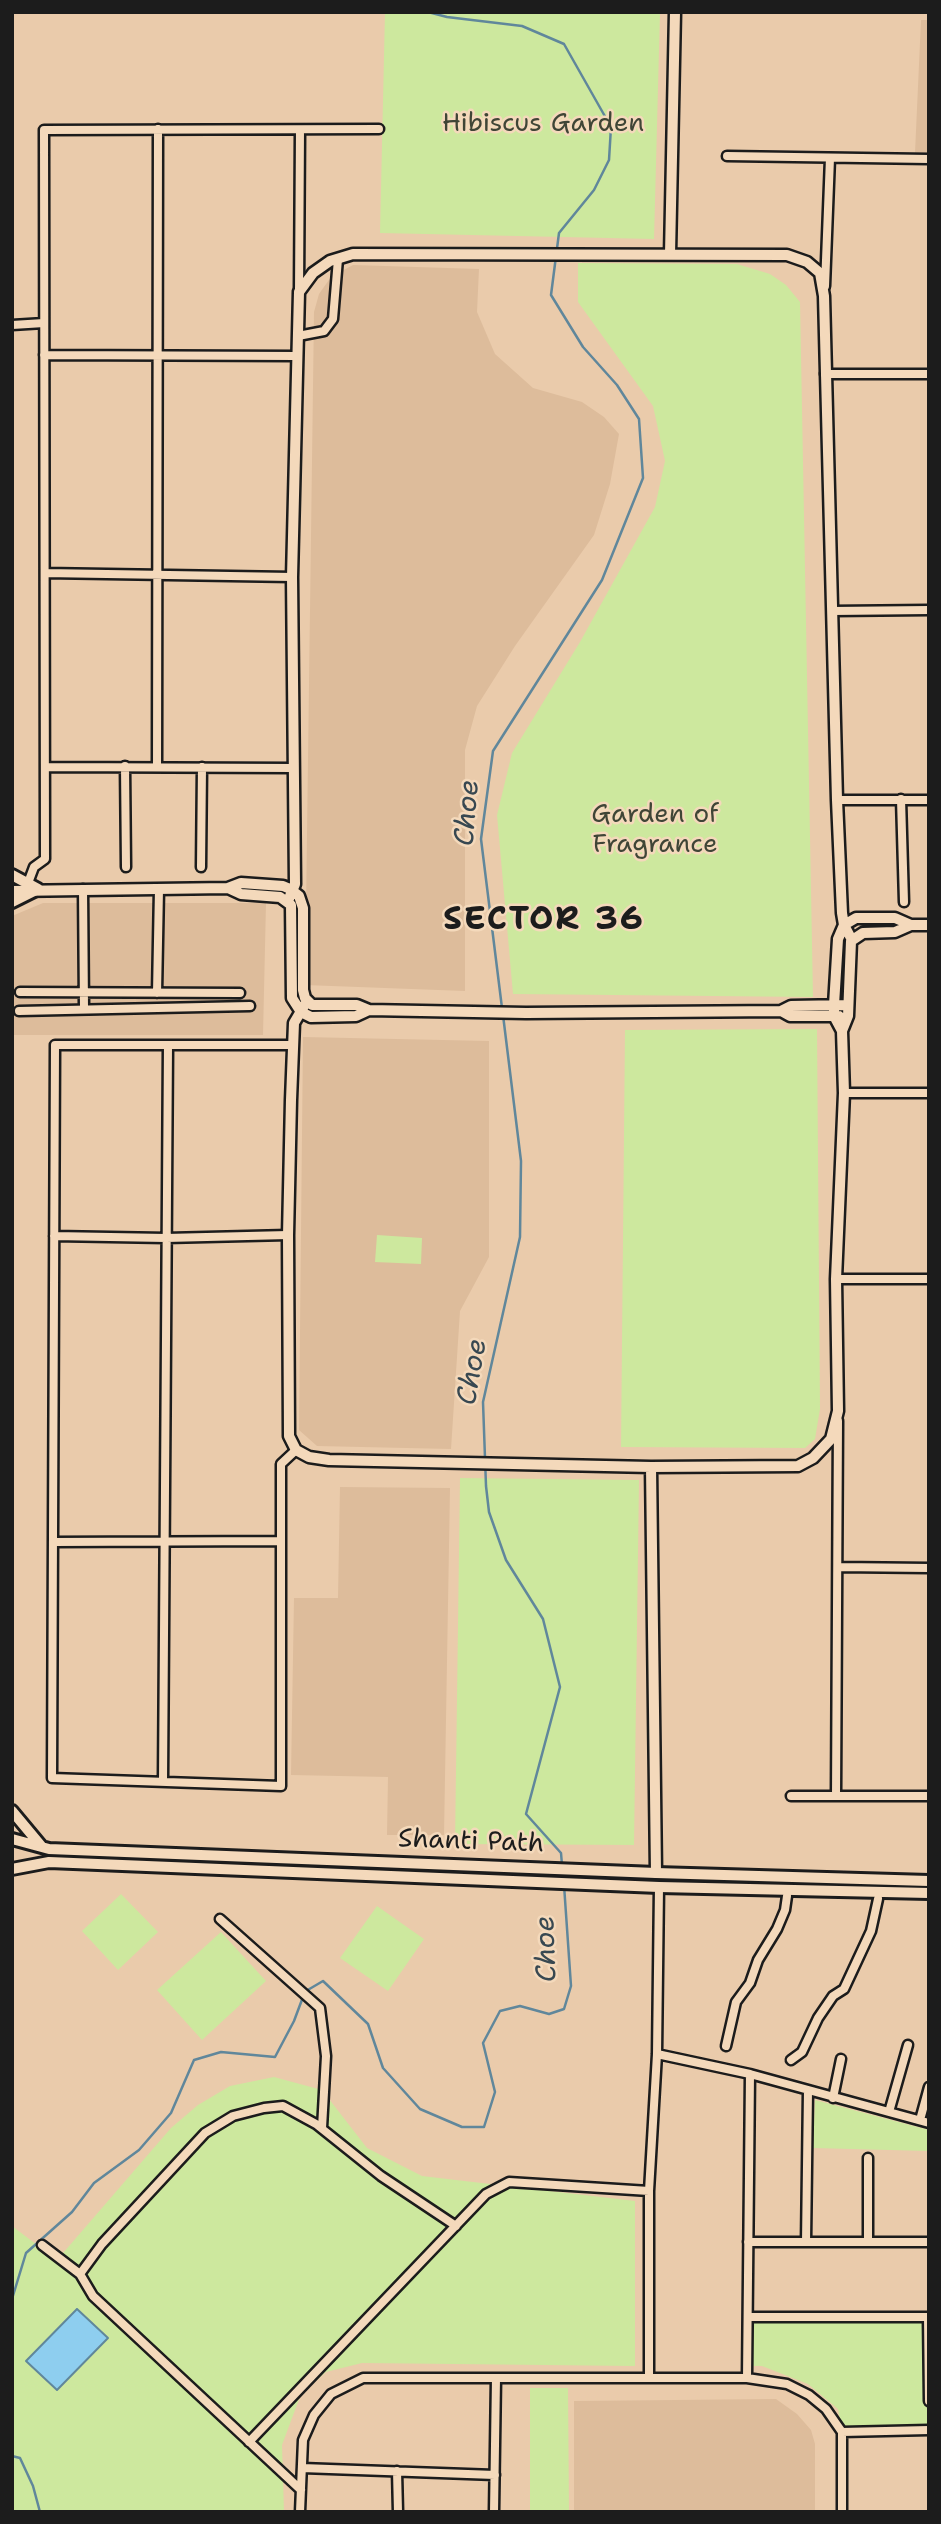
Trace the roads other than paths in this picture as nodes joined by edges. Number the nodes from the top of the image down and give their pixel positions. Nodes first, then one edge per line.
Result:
1 (675, 12) edge
2 (158, 129) junction
3 (300, 130) junction
4 (379, 130) dead end
5 (727, 156) dead end
6 (830, 158) junction
7 (929, 159) edge
8 (670, 254) junction
9 (338, 259) junction
10 (299, 292) junction
11 (824, 296) junction
12 (44, 323) junction
13 (12, 325) edge
14 (298, 336) junction
15 (44, 355) junction
16 (158, 355) junction
17 (297, 356) junction
18 (825, 374) junction
19 (929, 374) edge
20 (44, 573) junction
21 (158, 574) junction
22 (292, 577) junction
23 (929, 610) edge
24 (832, 611) junction
25 (125, 766) junction
26 (158, 766) junction
27 (202, 766) junction
28 (45, 767) junction
29 (294, 768) junction
30 (901, 799) junction
31 (837, 800) junction
32 (929, 800) edge
33 (126, 867) dead end
34 (201, 867) dead end
35 (12, 874) edge
36 (12, 885) edge
37 (33, 886) junction
38 (83, 889) junction
39 (159, 889) junction
40 (12, 891) edge
41 (291, 896) junction
42 (12, 902) edge
43 (904, 902) dead end
44 (844, 925) junction
45 (911, 925) junction
46 (929, 925) edge
47 (852, 940) junction
48 (20, 992) dead end
49 (83, 992) junction
50 (157, 993) junction
51 (240, 993) dead end
52 (307, 1001) junction
53 (834, 1005) junction
54 (847, 1005) junction
55 (250, 1006) dead end
56 (84, 1008) junction
57 (369, 1010) junction
58 (19, 1011) dead end
59 (300, 1011) junction
60 (781, 1011) junction
61 (834, 1016) junction
62 (848, 1016) junction
63 (842, 1031) junction
64 (168, 1045) junction
65 (292, 1045) junction
66 (844, 1093) junction
67 (929, 1093) edge
68 (54, 1236) junction
69 (288, 1236) junction
70 (166, 1238) junction
71 (836, 1279) junction
72 (929, 1279) edge
73 (838, 1411) junction
74 (296, 1450) junction
75 (651, 1467) junction
76 (281, 1541) junction
77 (53, 1542) junction
78 (164, 1542) junction
79 (838, 1567) junction
80 (929, 1568) edge
81 (163, 1781) junction
82 (791, 1796) dead end
83 (836, 1796) junction
84 (929, 1796) edge
85 (12, 1811) edge
86 (12, 1839) edge
87 (42, 1847) junction
88 (12, 1869) edge
89 (656, 1873) junction
90 (929, 1881) edge
91 (659, 1887) junction
92 (929, 1893) edge
93 (787, 1896) dead end
94 (878, 1899) dead end
95 (220, 1919) dead end
96 (908, 2045) dead end
97 (726, 2046) dead end
98 (657, 2054) junction
99 (841, 2059) dead end
100 (791, 2060) dead end
101 (750, 2074) junction
102 (929, 2087) edge
103 (808, 2091) junction
104 (834, 2098) junction
105 (889, 2112) junction
106 (924, 2121) edge
107 (322, 2129) junction
108 (868, 2158) dead end
109 (649, 2191) junction
110 (456, 2226) junction
111 (748, 2242) junction
112 (806, 2242) junction
113 (867, 2242) junction
114 (929, 2242) edge
115 (42, 2245) dead end
116 (80, 2274) junction
117 (748, 2317) junction
118 (928, 2317) edge
119 (496, 2378) junction
120 (649, 2378) junction
121 (747, 2378) junction
122 (929, 2401) edge
123 (929, 2430) edge
124 (842, 2432) junction
125 (250, 2442) junction
126 (302, 2468) junction
127 (397, 2471) junction
128 (495, 2474) junction
129 (301, 2490) junction
130 (300, 2512) edge
131 (398, 2512) edge
132 (494, 2512) edge
133 (842, 2512) edge

1 - 8 street
2 - 3 street
2 - 12 street
2 - 16 street
3 - 4 street
3 - 10 street
5 - 6 street
6 - 7 street
6 - 11 street
8 - 9 street
8 - 11 street
9 - 10 street
9 - 14 street
10 - 14 street
11 - 18 street
12 - 13 street
12 - 15 street
14 - 17 street
15 - 16 street
15 - 20 street
16 - 17 street
16 - 21 street
17 - 22 street
18 - 19 street
18 - 24 street
20 - 21 street
20 - 28 street
21 - 22 street
21 - 26 street
22 - 29 street
23 - 24 street
24 - 31 street
25 - 26 street
25 - 28 street
25 - 33 street
26 - 27 street
27 - 29 street
27 - 34 street
28 - 37 street
29 - 41 street
30 - 31 street
30 - 32 street
30 - 43 street
31 - 44 street
35 - 37 main road
36 - 37 street
37 - 38 street
37 - 40 street
37 - 42 main road
38 - 39 street
38 - 49 street
39 - 41 street
39 - 50 street
41 - 52 street
41 - 59 street
44 - 45 street
44 - 47 street
44 - 53 street
45 - 46 street
45 - 47 street
47 - 54 street
48 - 49 street
49 - 50 street
49 - 56 street
50 - 51 street
52 - 57 street
52 - 59 street
53 - 54 street
53 - 60 street
53 - 61 street
54 - 62 street
55 - 56 street
56 - 58 street
57 - 59 street
57 - 60 street
59 - 65 street
60 - 61 street
61 - 62 street
61 - 63 street
62 - 63 street
63 - 66 street
64 - 65 street
64 - 68 street
64 - 70 street
65 - 69 street
66 - 67 street
66 - 71 street
68 - 70 street
68 - 77 street
69 - 70 street
69 - 74 street
70 - 78 street
71 - 72 street
71 - 73 street
73 - 75 street
73 - 79 street
74 - 75 street
74 - 76 street
75 - 89 street
76 - 78 street
76 - 81 street
77 - 78 street
77 - 81 street
78 - 81 street
79 - 80 street
79 - 83 street
82 - 83 street
83 - 84 street
85 - 87 main road
86 - 87 main road, Shanti Path
87 - 89 main road, Shanti Path
88 - 91 main road, Shanti Path
89 - 90 main road, Shanti Path
91 - 92 main road
91 - 98 street
93 - 97 street
94 - 100 street
95 - 107 street
96 - 105 street
98 - 101 street
98 - 109 street
99 - 104 street
101 - 103 street
101 - 111 street
102 - 106 street
103 - 104 street
103 - 112 street
104 - 105 street
105 - 106 street
107 - 110 street
107 - 116 street
108 - 113 street
109 - 110 street
109 - 120 street
110 - 125 street
111 - 112 street
111 - 117 street
112 - 113 street
113 - 114 street
115 - 116 street
116 - 125 street
117 - 118 street
117 - 121 street
118 - 122 street
119 - 120 street
119 - 126 street
119 - 128 street
120 - 121 street
121 - 124 street
123 - 124 street
124 - 133 street
125 - 129 street
126 - 127 street
126 - 129 street
127 - 128 street
127 - 131 street
128 - 132 street
129 - 130 street

